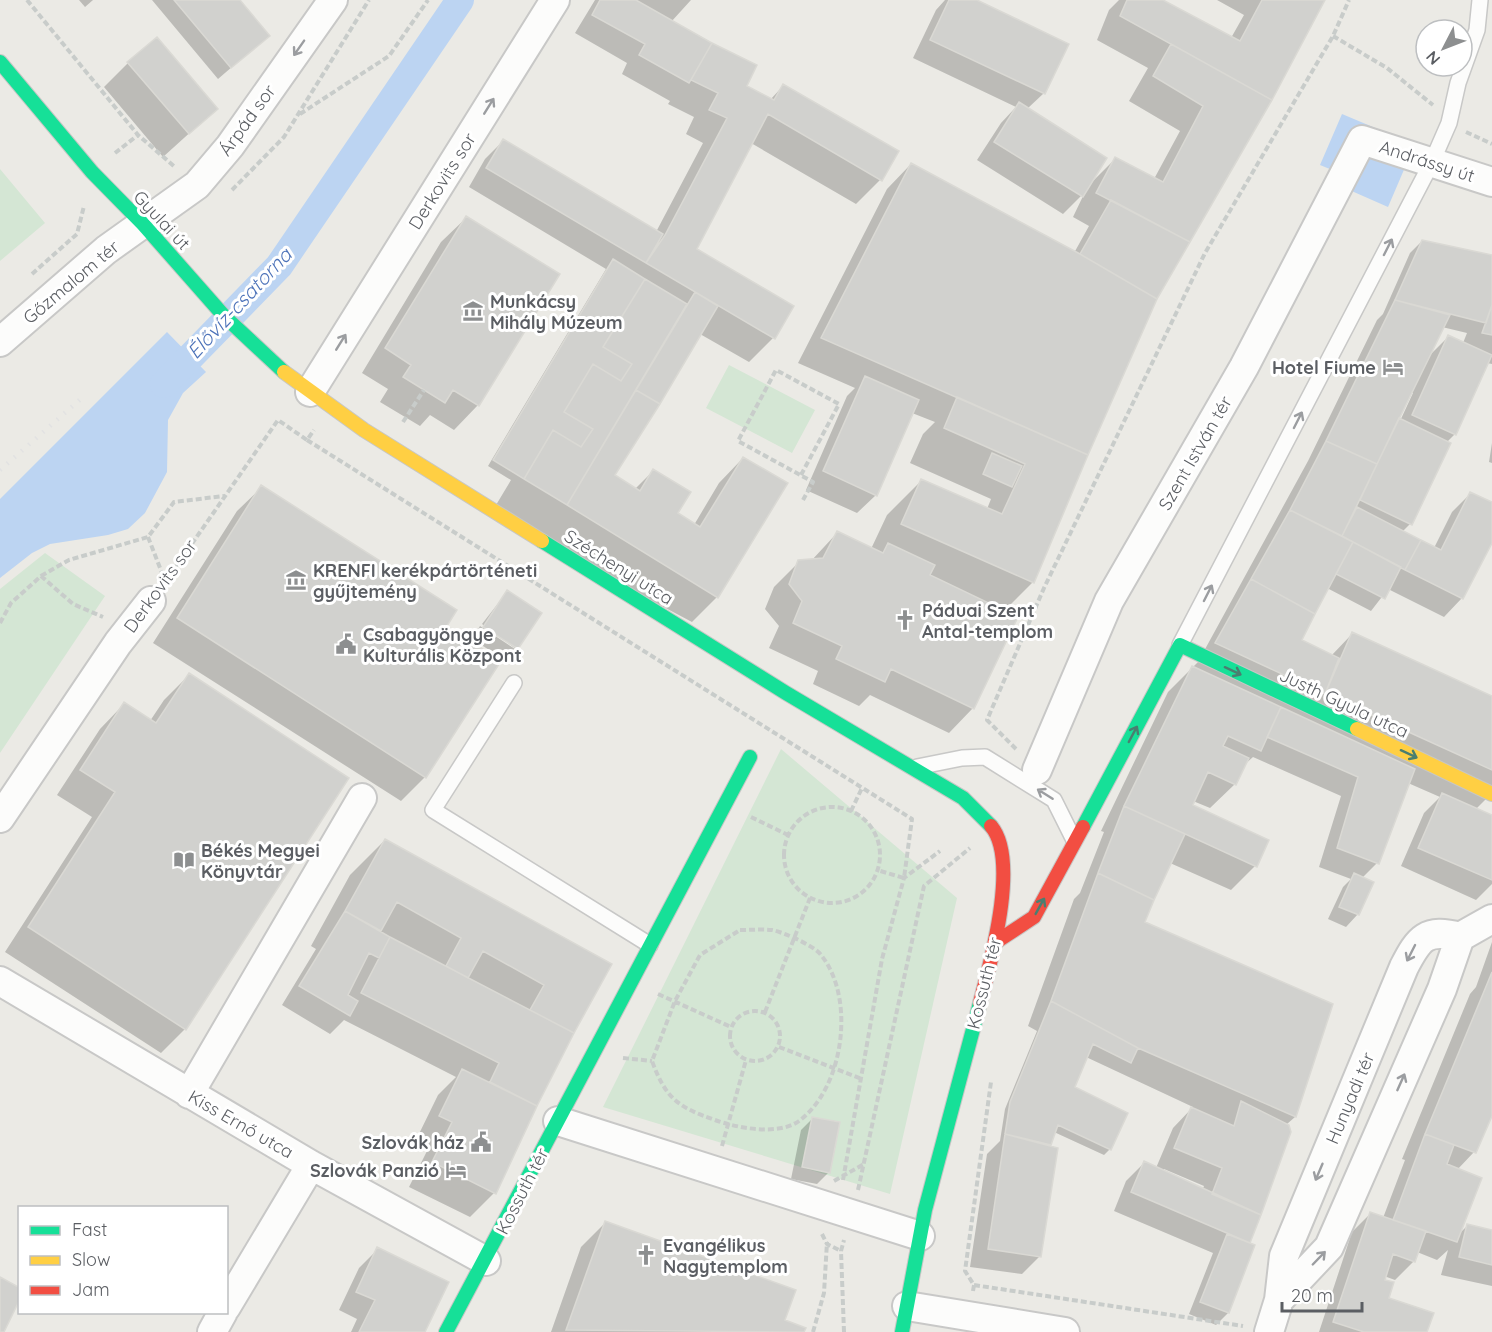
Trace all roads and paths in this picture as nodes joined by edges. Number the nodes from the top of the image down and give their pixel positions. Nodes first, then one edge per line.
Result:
1 (27, 0) edge
2 (333, 0) edge
3 (369, 0) edge
4 (428, 0) edge
5 (555, 0) edge
6 (1349, 0) edge
7 (1480, 0) edge
8 (1332, 36) junction
9 (0, 62) edge
10 (297, 116) junction
11 (1449, 123) junction
12 (138, 135) junction
13 (1362, 140) joint
14 (1492, 144) edge
15 (1432, 162) junction
16 (92, 172) junction
17 (1492, 182) edge
18 (197, 185) junction
19 (143, 224) junction
20 (26, 280) dead end
21 (0, 342) edge
22 (424, 390) dead end
23 (321, 399) junction
24 (307, 440) junction
25 (389, 445) junction
26 (801, 475) junction
27 (225, 496) junction
28 (803, 500) dead end
29 (148, 537) junction
30 (41, 576) junction
31 (159, 591) junction
32 (0, 623) edge
33 (129, 628) junction
34 (1180, 645) junction
35 (514, 683) dead end
36 (750, 757) dead end
37 (912, 768) junction
38 (1036, 770) joint
39 (862, 788) junction
40 (1492, 794) edge
41 (362, 798) dead end
42 (726, 803) junction
43 (851, 811) junction
44 (0, 818) edge
45 (994, 829) junction
46 (788, 835) junction
47 (1075, 843) junction
48 (940, 851) dead end
49 (878, 870) junction
50 (904, 878) junction
51 (810, 898) junction
52 (1492, 920) edge
53 (1460, 937) junction
54 (794, 938) junction
55 (996, 942) junction
56 (650, 945) junction
57 (0, 981) edge
58 (631, 982) junction
59 (675, 1001) junction
60 (765, 1012) junction
61 (731, 1027) junction
62 (779, 1047) junction
63 (746, 1060) junction
64 (834, 1068) junction
65 (862, 1079) junction
66 (993, 1086) dead end
67 (189, 1094) junction
68 (558, 1121) junction
69 (728, 1125) junction
70 (311, 1165) junction
71 (715, 1171) junction
72 (843, 1180) dead end
73 (852, 1214) junction
74 (828, 1236) dead end
75 (920, 1236) junction
76 (486, 1261) junction
77 (974, 1285) junction
78 (1279, 1300) junction
79 (228, 1304) edge
80 (223, 1314) edge
81 (970, 1317) junction
82 (905, 1319) edge
83 (1269, 1331) edge
84 (212, 1332) edge
85 (446, 1332) edge
86 (813, 1332) edge
87 (844, 1332) edge
88 (1065, 1332) edge

1 - 12 path
2 -> 18 street, Árpád sor
3 - 10 path
4 - 10 path
23 -> 5 street, Derkovits sor
6 - 8 path
7 - 11 lane
8 - 11 path
8 - 38 path
9 - 16 main road, Gyulai út
10 - 18 path
11 - 14 path
11 - 15 lane
12 - 16 path
12 - 18 path
13 - 15 street, Andrássy út
13 - 38 street, Szent István tér
15 - 17 street, Andrássy út
34 -> 15 lane
16 - 19 main road, Gyulai út
16 - 20 path
18 - 19 street, Árpád sor
19 - 21 street, Gőzmalom tér
19 - 23 main road, Gyulai út
22 - 25 path
23 - 24 path
23 - 25 main road, Széchenyi utca
24 - 27 path, Derkovits sor
24 - 39 path
25 - 37 main road, Széchenyi utca
26 - 26 path
26 - 28 path
27 - 29 path
27 - 31 path, Derkovits sor
29 - 30 path
29 - 31 path
30 - 32 path
30 - 33 path
31 - 33 street, Derkovits sor
33 - 44 street, Derkovits sor
34 -> 40 main road, Justh Gyula utca
47 -> 34 main road
35 - 56 lane
36 - 42 main road, Kossuth tér
37 - 45 main road, Kossuth tér
47 -> 37 lane
39 - 43 path
39 - 50 path
41 - 67 street
42 - 46 path
42 - 56 main road, Kossuth tér
43 - 46 path
43 - 49 path
45 - 55 main road, Kossuth tér
45 - 73 path
46 - 51 path
55 -> 47 main road
48 - 50 path
49 - 50 path
49 - 51 path
50 - 65 path
51 - 54 path
52 - 53 street
78 -> 53 street, Hunyadi tér
53 -> 78 street, Hunyadi tér
54 - 59 path
54 - 60 path
54 - 64 path
55 - 75 main road, Kossuth tér
56 - 58 main road, Kossuth tér
57 - 67 street, Kiss Ernő utca
58 - 59 path
58 - 68 main road, Kossuth tér
59 - 61 path
59 - 69 path
60 - 61 path
60 - 62 path
61 - 63 path
62 - 63 path
62 - 64 path
63 - 69 path
64 - 65 path
64 - 69 path
65 - 72 path
66 - 77 path
67 - 70 street, Kiss Ernő utca
68 - 71 street
68 - 76 main road, Kossuth tér
69 - 71 path
70 - 76 street, Kiss Ernő utca
70 - 79 street
71 - 73 street
73 - 75 street
73 - 87 path
74 - 86 path
75 - 82 main road, Kossuth tér
76 - 85 main road, Kossuth tér
77 - 81 path
77 - 83 path
78 - 83 street, Hunyadi tér
80 - 84 street
81 - 82 street
81 - 88 street

